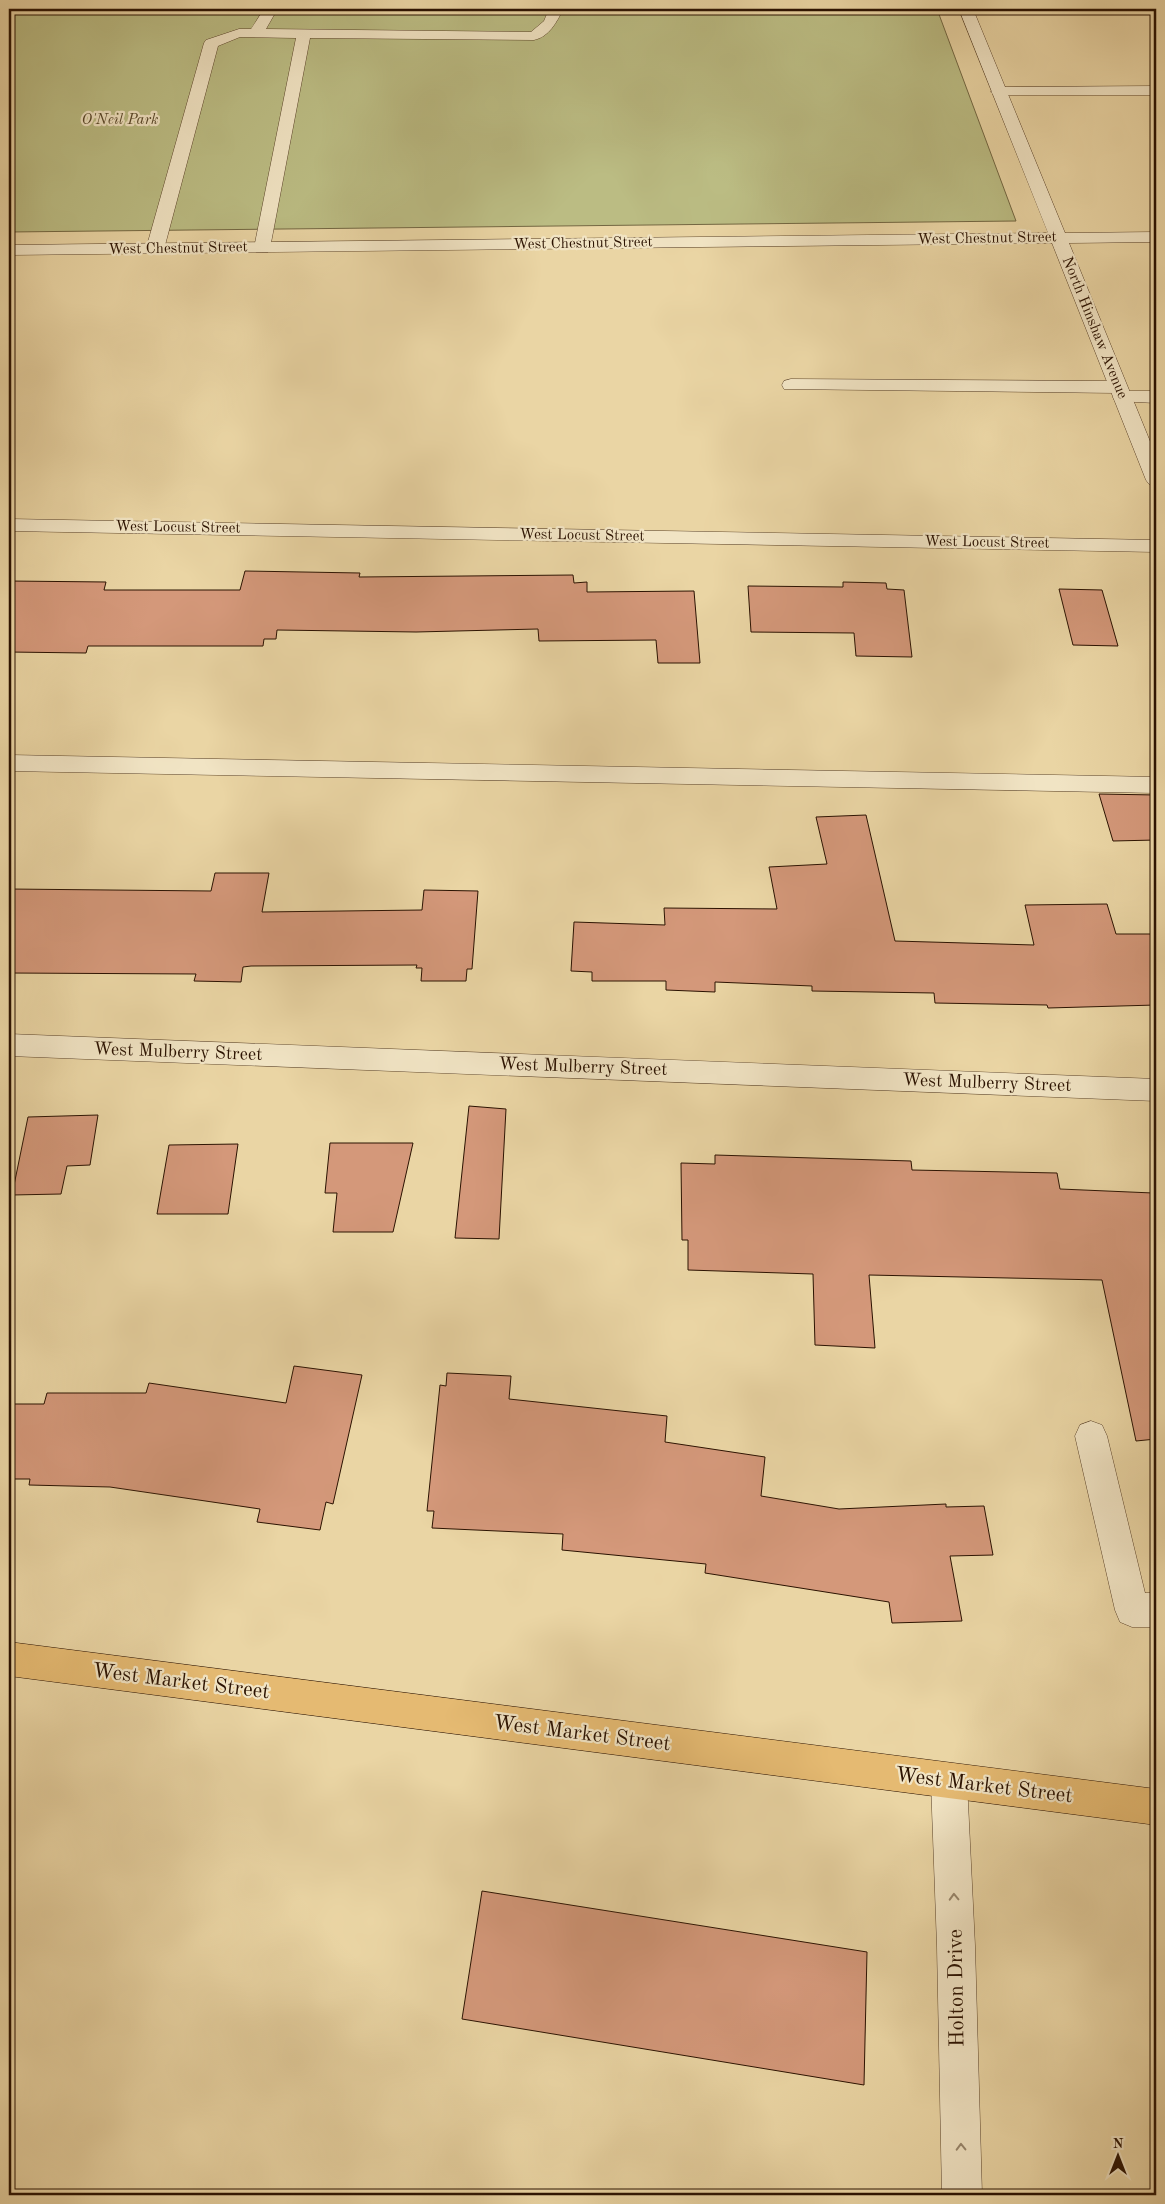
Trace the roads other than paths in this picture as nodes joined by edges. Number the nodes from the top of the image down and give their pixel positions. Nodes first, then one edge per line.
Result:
1 (274, 9) edge
2 (556, 9) edge
3 (966, 9) edge
4 (256, 33) junction
5 (304, 34) junction
6 (1156, 91) edge
7 (998, 92) junction
8 (1156, 236) edge
9 (1056, 238) junction
10 (262, 248) junction
11 (155, 249) junction
12 (9, 250) edge
13 (791, 385) dead end
14 (1120, 392) junction
15 (1156, 397) edge
16 (1156, 480) edge
17 (9, 525) edge
18 (1156, 546) edge
19 (9, 763) edge
20 (1156, 785) edge
21 (9, 1045) edge
22 (1156, 1090) edge
23 (1091, 1436) dead end
24 (1156, 1610) edge
25 (9, 1659) edge
26 (948, 1782) junction
27 (1156, 1808) edge
28 (962, 2195) edge

1 - 4 street
2 - 5 street
3 - 7 street, North Hinshaw Avenue
4 - 5 street
4 - 11 street
5 - 10 street
6 - 7 street
7 - 9 street, North Hinshaw Avenue
8 - 9 street, West Chestnut Street
9 - 10 street, West Chestnut Street
9 - 14 street, North Hinshaw Avenue
10 - 11 street, West Chestnut Street
11 - 12 street, West Chestnut Street
13 - 14 street
14 - 15 street
14 - 16 street, North Hinshaw Avenue
17 - 18 street, West Locust Street
19 - 20 street
21 - 22 street, West Mulberry Street
23 - 24 street
25 - 26 main road, West Market Street
26 - 27 main road, West Market Street
28 -> 26 street, Holton Drive

